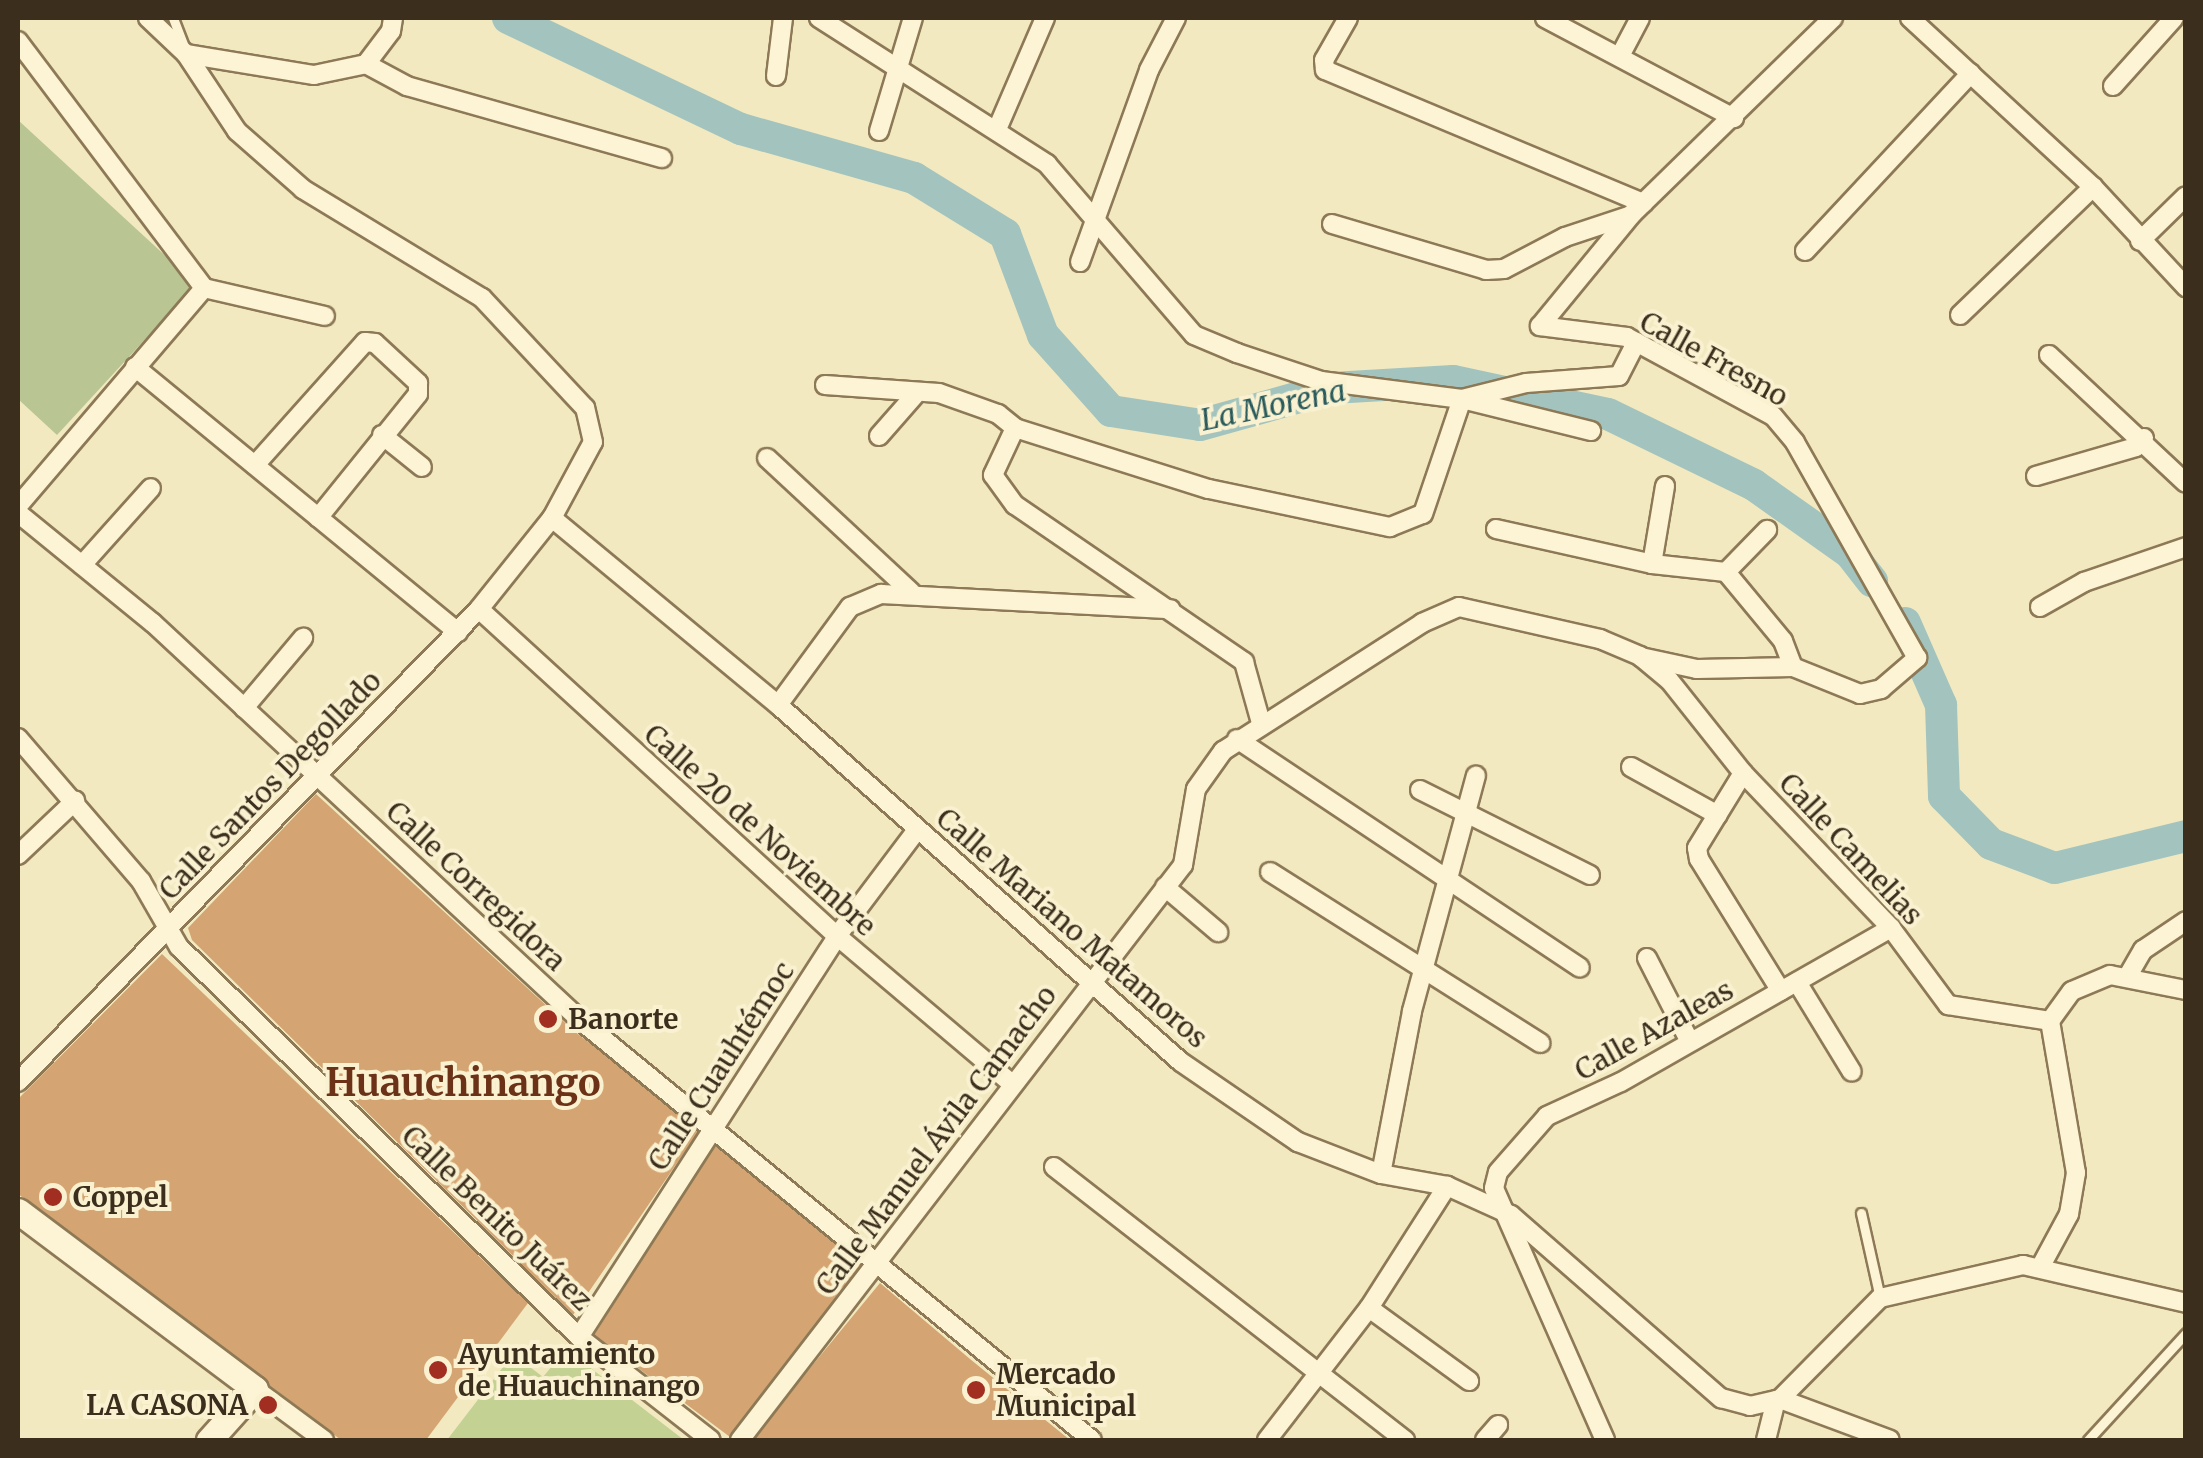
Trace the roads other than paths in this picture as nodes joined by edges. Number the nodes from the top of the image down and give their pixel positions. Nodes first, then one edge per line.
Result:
1 (148, 18) edge
2 (173, 18) edge
3 (393, 18) edge
4 (783, 18) edge
5 (819, 18) edge
6 (913, 18) edge
7 (1045, 18) edge
8 (1176, 18) edge
9 (1348, 18) edge
10 (1544, 18) edge
11 (1640, 18) edge
12 (1833, 18) edge
13 (1910, 18) edge
14 (2174, 18) edge
15 (18, 41) edge
16 (186, 54) junction
17 (1621, 54) junction
18 (895, 63) junction
19 (366, 64) junction
20 (1971, 73) junction
21 (776, 76) dead end
22 (2113, 86) dead end
23 (1734, 118) junction
24 (998, 128) junction
25 (879, 131) dead end
26 (662, 158) dead end
27 (2092, 187) junction
28 (2186, 196) edge
29 (1637, 209) junction
30 (1096, 219) junction
31 (1332, 224) dead end
32 (2140, 241) junction
33 (1805, 251) dead end
34 (1080, 262) dead end
35 (2186, 287) edge
36 (204, 288) junction
37 (324, 316) dead end
38 (1960, 316) dead end
39 (1636, 342) junction
40 (2049, 355) dead end
41 (136, 367) junction
42 (826, 385) dead end
43 (915, 394) junction
44 (1462, 398) junction
45 (1015, 428) junction
46 (1591, 430) dead end
47 (382, 436) junction
48 (879, 436) dead end
49 (2144, 438) junction
50 (767, 458) dead end
51 (255, 465) junction
52 (422, 467) dead end
53 (2036, 476) dead end
54 (2186, 482) edge
55 (1665, 486) dead end
56 (150, 488) dead end
57 (18, 509) edge
58 (318, 518) junction
59 (552, 518) junction
60 (1496, 529) dead end
61 (1767, 530) dead end
62 (2186, 547) edge
63 (1652, 564) junction
64 (82, 565) junction
65 (1726, 572) junction
66 (911, 592) junction
67 (2040, 607) dead end
68 (479, 608) junction
69 (1170, 609) junction
70 (458, 632) junction
71 (303, 638) dead end
72 (1640, 656) junction
73 (1793, 667) junction
74 (778, 705) junction
75 (244, 708) junction
76 (1261, 723) junction
77 (18, 738) edge
78 (1237, 739) junction
79 (1631, 767) dead end
80 (1743, 773) junction
81 (1476, 776) dead end
82 (317, 777) junction
83 (1420, 790) dead end
84 (75, 801) junction
85 (1466, 815) junction
86 (1718, 815) junction
87 (917, 830) junction
88 (18, 854) edge
89 (1270, 872) dead end
90 (1590, 875) dead end
91 (1450, 884) junction
92 (1164, 887) junction
93 (2186, 921) edge
94 (168, 928) junction
95 (1891, 928) junction
96 (1218, 932) dead end
97 (837, 936) junction
98 (1647, 958) dead end
99 (1580, 968) dead end
100 (1423, 972) junction
101 (2128, 974) junction
102 (1087, 984) junction
103 (1789, 986) junction
104 (2186, 990) edge
105 (2050, 1022) junction
106 (1690, 1042) junction
107 (1540, 1043) dead end
108 (1852, 1072) dead end
109 (18, 1082) edge
110 (1012, 1084) junction
111 (715, 1128) junction
112 (1054, 1167) dead end
113 (1381, 1174) junction
114 (1447, 1186) junction
115 (18, 1211) edge
116 (1861, 1213) dead end
117 (1511, 1215) junction
118 (2042, 1264) junction
119 (880, 1267) junction
120 (1880, 1298) junction
121 (2186, 1302) edge
122 (1370, 1308) junction
123 (2186, 1334) edge
124 (579, 1338) junction
125 (1322, 1371) junction
126 (1468, 1381) dead end
127 (255, 1390) junction
128 (1778, 1399) junction
129 (1498, 1425) dead end
130 (209, 1440) edge
131 (324, 1440) edge
132 (710, 1440) edge
133 (740, 1440) edge
134 (1092, 1440) edge
135 (1267, 1440) edge
136 (1404, 1440) edge
137 (1485, 1440) edge
138 (1606, 1440) edge
139 (1766, 1440) edge
140 (1890, 1440) edge
141 (2088, 1440) edge

1 - 16 street, Calle Santos Degollado
2 - 16 lane
3 - 19 street
4 - 21 street
5 - 18 street
6 - 18 street
7 - 24 street
8 - 30 street
9 - 29 street
10 - 17 street
11 - 17 street
12 - 23 street, Calle Fresno
13 - 20 street
14 - 22 street
15 - 36 street
16 - 19 street
16 - 59 street, Calle Santos Degollado
17 - 23 street
18 - 24 street
18 - 25 street
19 - 26 street
20 - 27 street
20 - 33 street
23 - 29 street, Calle Fresno
24 - 30 street
27 - 32 street
27 - 38 street
28 - 32 street
29 - 31 street
29 - 39 street, Calle Fresno
30 - 34 street
30 - 44 street
32 - 35 street
36 - 37 street
36 - 41 street
39 - 44 street
39 - 73 street, Calle Fresno
40 - 49 street
41 - 51 street
41 - 57 street
42 - 43 street
43 - 45 street
43 - 48 street
44 - 45 street
44 - 46 street
45 - 69 street
47 - 51 street
47 - 52 street
47 - 58 street
49 - 53 street
49 - 54 street
50 - 66 street
51 - 58 street
55 - 63 street
56 - 64 street
57 - 64 street, Calle Corregidora
58 - 70 street
59 - 68 street, Calle Santos Degollado
59 - 74 street, Calle Mariano Matamoros
60 - 63 street
61 - 65 street
62 - 67 street
63 - 65 street
64 - 75 street, Calle Corregidora
65 - 73 street
66 - 69 street
66 - 74 street
68 - 70 street, Calle Santos Degollado
68 - 97 street, Calle 20 de Noviembre
69 - 76 street
70 - 82 street, Calle Santos Degollado
71 - 75 street
72 - 73 street
72 - 76 street, Calle Manuel Ávila Camacho
72 - 80 street, Calle Camelias
74 - 87 street, Calle Mariano Matamoros
75 - 82 street, Calle Corregidora
76 - 78 street, Calle Manuel Ávila Camacho
77 - 84 street, Calle Benito Juárez
78 - 91 street
78 - 92 street, Calle Manuel Ávila Camacho
79 - 86 street
80 - 86 street
80 - 95 street, Calle Camelias
81 - 85 street
82 - 94 street, Calle Santos Degollado
82 - 111 street, Calle Corregidora
83 - 85 street
84 - 88 street
84 - 94 street, Calle Benito Juárez
85 - 90 street
85 - 91 street
86 - 103 street
87 - 97 street, Calle Cuauhtémoc
87 - 102 street, Calle Mariano Matamoros
89 - 100 street
91 - 99 street
91 - 100 street
92 - 96 street
92 - 102 street, Calle Manuel Ávila Camacho
93 - 101 street
94 - 109 street, Calle Santos Degollado
94 - 124 street, Calle Benito Juárez
95 - 103 street, Calle Azaleas
95 - 105 street, Calle Camelias
97 - 110 street, Calle 20 de Noviembre
97 - 111 street, Calle Cuauhtémoc
98 - 106 street
100 - 107 street
100 - 113 street
101 - 104 street
101 - 105 street
102 - 110 street, Calle Manuel Ávila Camacho
102 - 113 street, Calle Mariano Matamoros
103 - 106 street, Calle Azaleas
103 - 108 street
105 - 118 street
106 - 117 street, Calle Azaleas
110 - 119 street, Calle Manuel Ávila Camacho
111 - 119 street, Calle Corregidora
111 - 124 street, Calle Cuauhtémoc
112 - 125 street
113 - 114 street, Calle Mariano Matamoros
114 - 117 street, Calle Mariano Matamoros
114 - 122 street
115 - 127 main road
116 - 120 lane
117 - 128 street, Calle Mariano Matamoros
117 - 138 street
118 - 120 street
118 - 121 street
119 - 133 street, Calle Manuel Ávila Camacho
119 - 134 street, Calle Corregidora
120 - 128 street
122 - 125 street
122 - 126 street
123 - 141 lane
124 - 132 street, Calle Benito Juárez
125 - 135 street
125 - 136 street
127 - 130 main road
127 - 131 street
128 - 139 street
128 - 140 street
129 - 137 street

